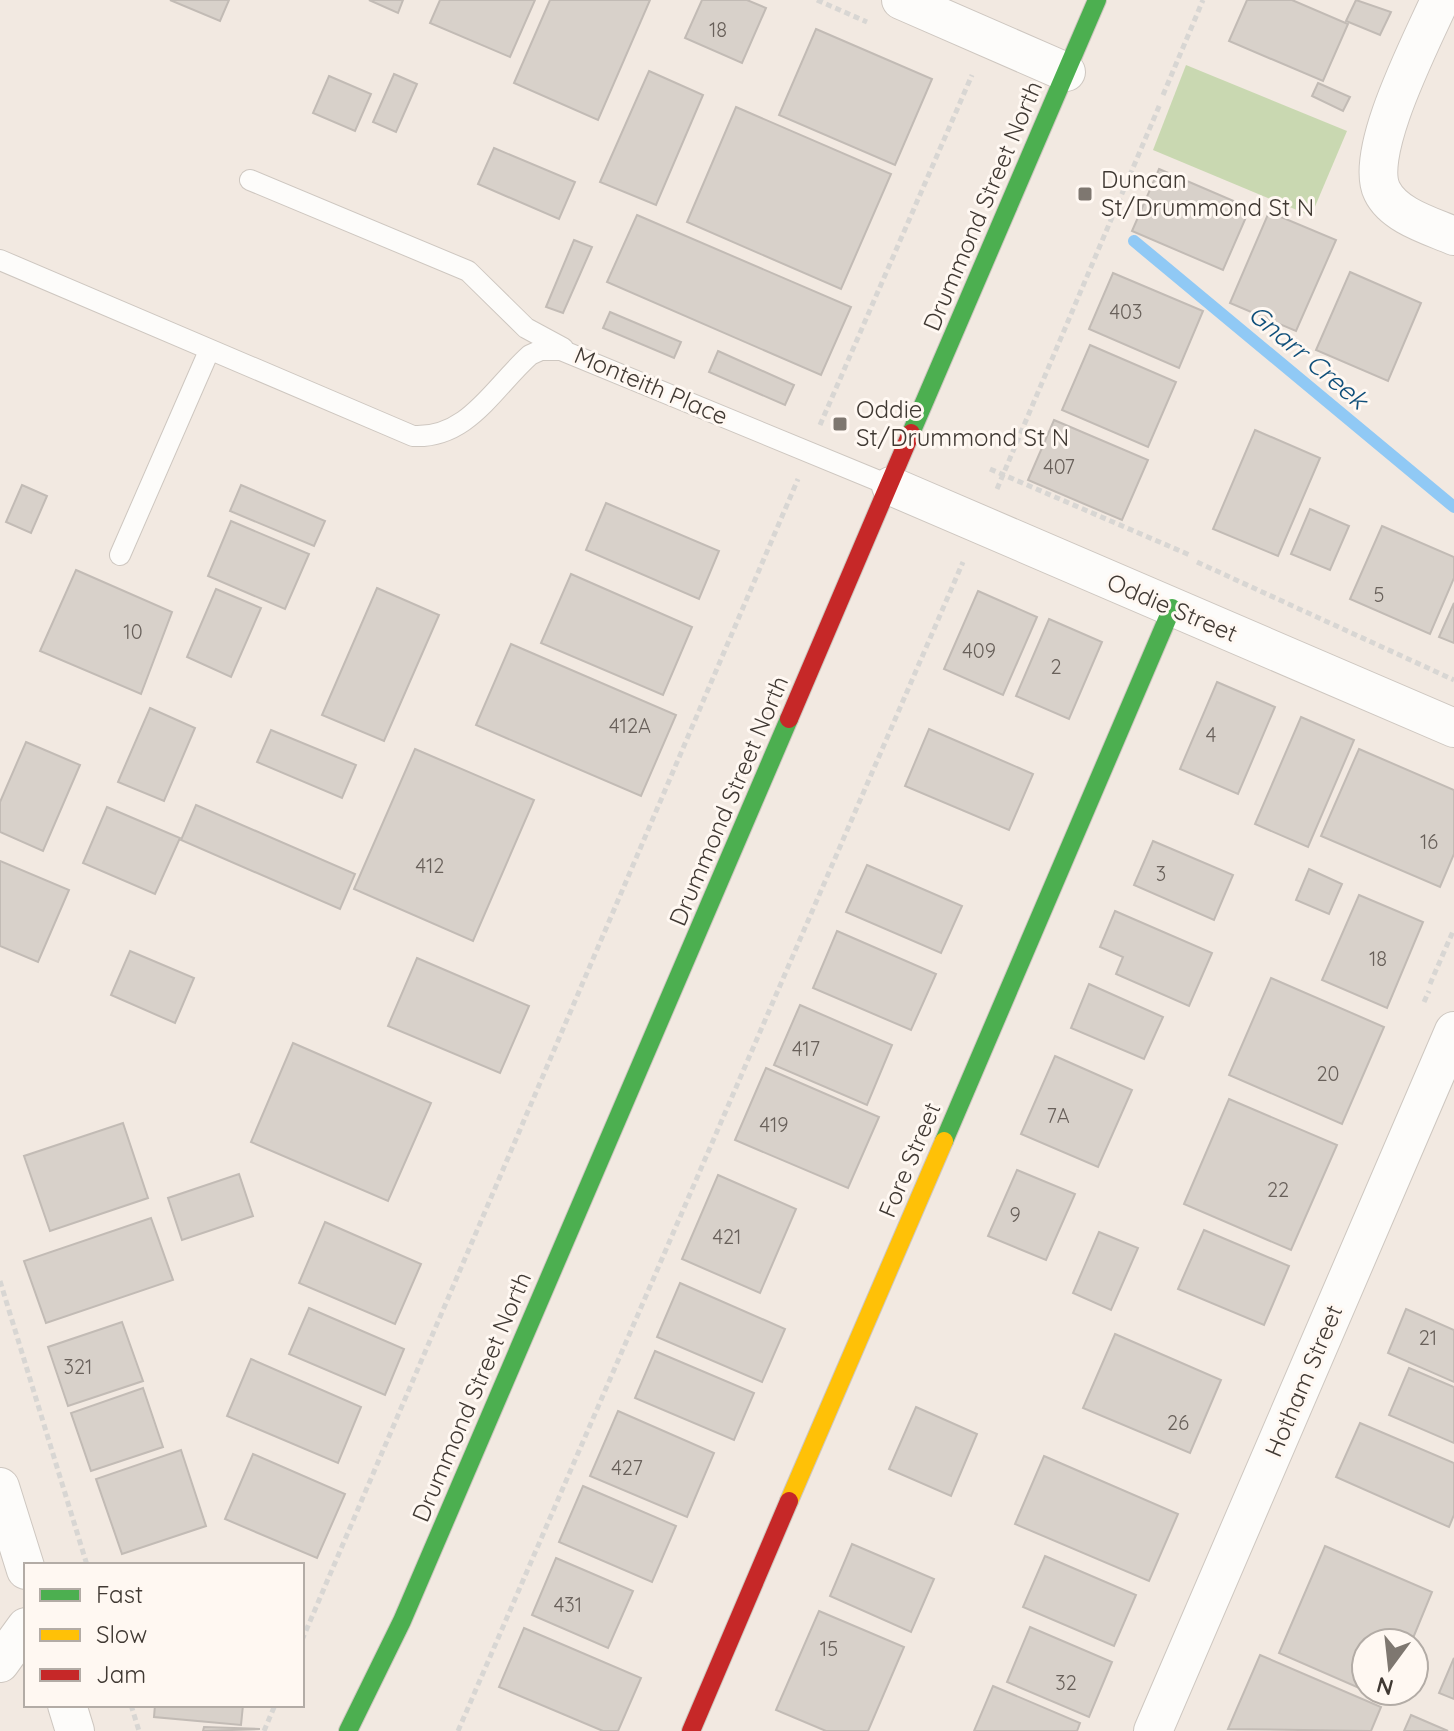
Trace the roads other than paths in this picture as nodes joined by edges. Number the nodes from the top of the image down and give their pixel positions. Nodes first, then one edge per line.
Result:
1 (901, 0) edge
2 (1097, 0) edge
3 (1440, 0) edge
4 (1066, 72) junction
5 (250, 180) dead end
6 (1454, 236) edge
7 (0, 260) edge
8 (209, 351) junction
9 (582, 355) junction
10 (891, 486) junction
11 (120, 555) dead end
12 (1172, 608) junction
13 (1454, 728) edge
14 (1454, 1031) edge
15 (0, 1487) edge
16 (24, 1564) edge
17 (402, 1621) junction
18 (24, 1630) edge
19 (0, 1663) edge
20 (68, 1707) edge
21 (75, 1731) edge
22 (348, 1731) edge
23 (367, 1731) edge
24 (691, 1731) edge
25 (1153, 1731) edge

1 - 4 street
2 - 4 main road, Drummond Street North
3 - 6 street
4 - 10 main road, Drummond Street North
5 - 9 lane
7 - 8 lane, Monteith Place
8 - 9 lane, Monteith Place
8 - 11 lane
9 - 10 lane, Monteith Place
10 - 12 street, Oddie Street
10 - 17 main road, Drummond Street North
12 - 13 street, Oddie Street
12 - 24 main road, Fore Street
14 - 25 street, Hotham Street
15 - 16 street
17 - 22 main road, Drummond Street North
17 - 23 main road, Drummond Street North
18 - 19 street
20 - 21 street

